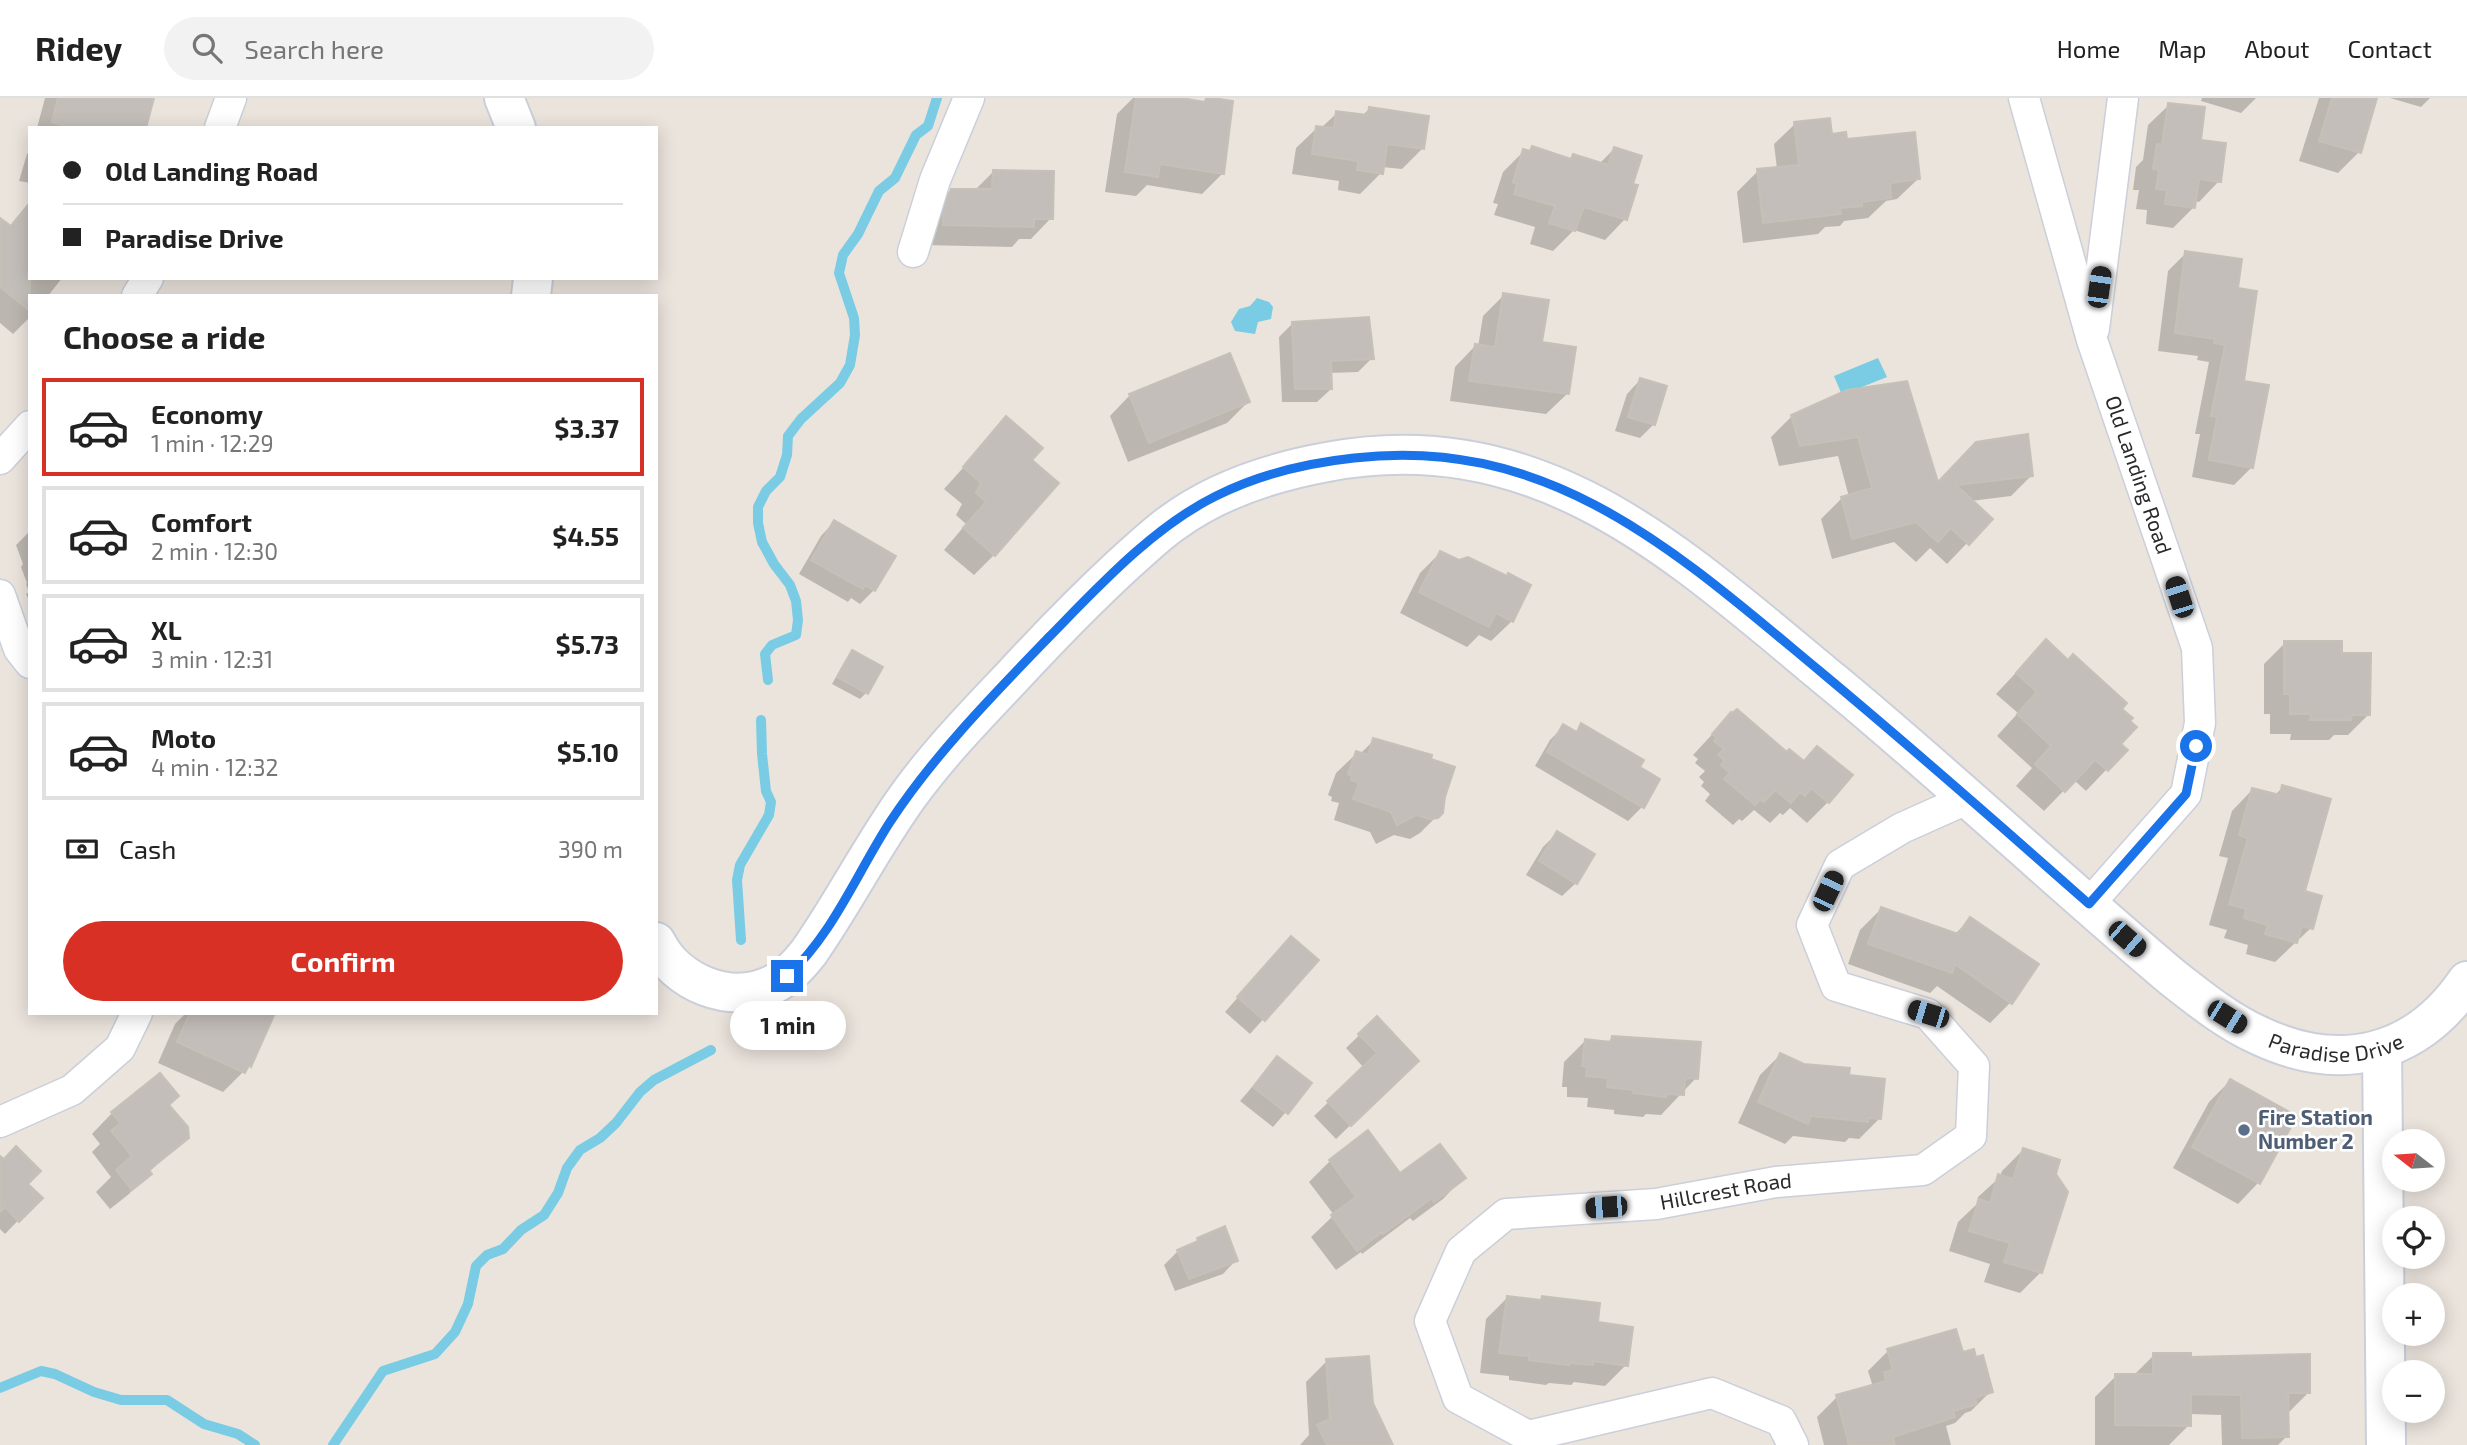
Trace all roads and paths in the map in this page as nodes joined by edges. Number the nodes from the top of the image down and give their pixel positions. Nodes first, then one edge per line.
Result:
1 (231, 98) edge
2 (504, 98) edge
3 (969, 98) edge
4 (2024, 98) edge
5 (2123, 98) edge
6 (221, 126) edge
7 (515, 126) edge
8 (913, 252) dead end
9 (2092, 340) junction
10 (28, 428) edge
11 (0, 459) edge
12 (0, 595) edge
13 (28, 660) edge
14 (1969, 798) junction
15 (2089, 904) junction
16 (658, 945) edge
17 (2467, 981) edge
18 (135, 1015) edge
19 (2382, 1049) junction
20 (0, 1122) edge
21 (1793, 1445) edge
22 (2386, 1445) edge

1 - 6 street
2 - 7 street
3 - 8 street
4 - 9 street, Old Landing Road
5 - 9 street
9 - 15 street, Old Landing Road
10 - 11 street
12 - 13 street
14 - 15 street, Paradise Drive
14 - 16 street, Paradise Drive
14 - 21 street, Hillcrest Road
15 - 19 street, Paradise Drive
17 - 19 street, Paradise Drive
18 - 20 street
19 - 22 street

